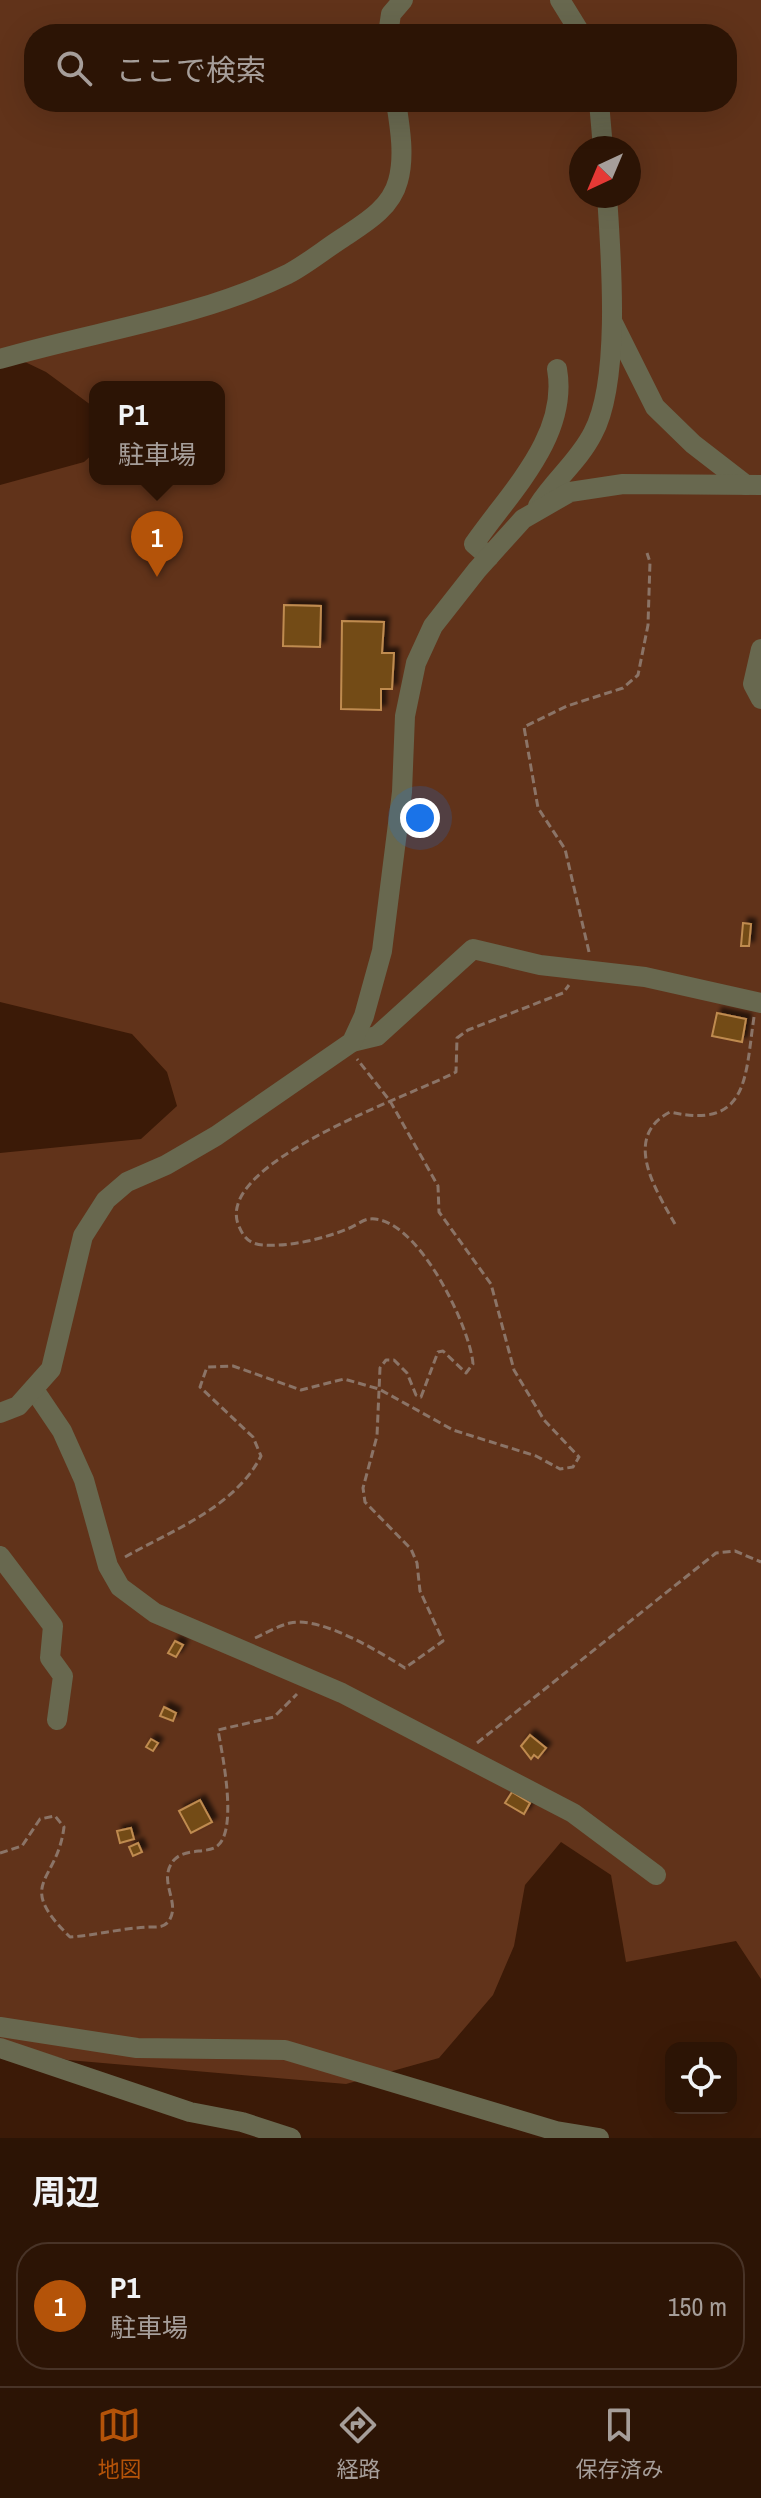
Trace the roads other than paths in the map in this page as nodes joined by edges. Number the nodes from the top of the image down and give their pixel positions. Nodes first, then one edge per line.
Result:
1 (403, 0) edge
2 (560, 0) edge
3 (390, 24) edge
4 (575, 24) edge
5 (397, 112) edge
6 (600, 112) edge
7 (602, 136) edge
8 (607, 208) edge
9 (612, 319) junction
10 (0, 359) edge
11 (557, 369) dead end
12 (693, 444) junction
13 (581, 453) junction
14 (682, 485) junction
15 (753, 485) edge
16 (598, 487) junction
17 (537, 508) junction
18 (489, 557) junction
19 (761, 649) edge
20 (761, 699) edge
21 (758, 1002) edge
22 (350, 1044) junction
23 (35, 1391) junction
24 (0, 1413) edge
25 (0, 1556) edge
26 (57, 1720) dead end
27 (656, 1875) dead end
28 (0, 2027) edge
29 (0, 2048) edge
30 (555, 2135) edge
31 (291, 2138) edge
32 (599, 2138) edge

1 - 3 street
2 - 4 street
5 - 10 street
6 - 7 street
8 - 9 street
9 - 12 street
9 - 13 street
11 - 18 street
12 - 14 street
12 - 15 street
13 - 16 street
13 - 17 street
14 - 15 street
14 - 16 street
16 - 17 street
17 - 18 street
18 - 22 street
19 - 20 street
21 - 22 street
22 - 23 street
23 - 24 street
23 - 27 street
25 - 26 street
28 - 30 street
29 - 31 street
30 - 32 street

